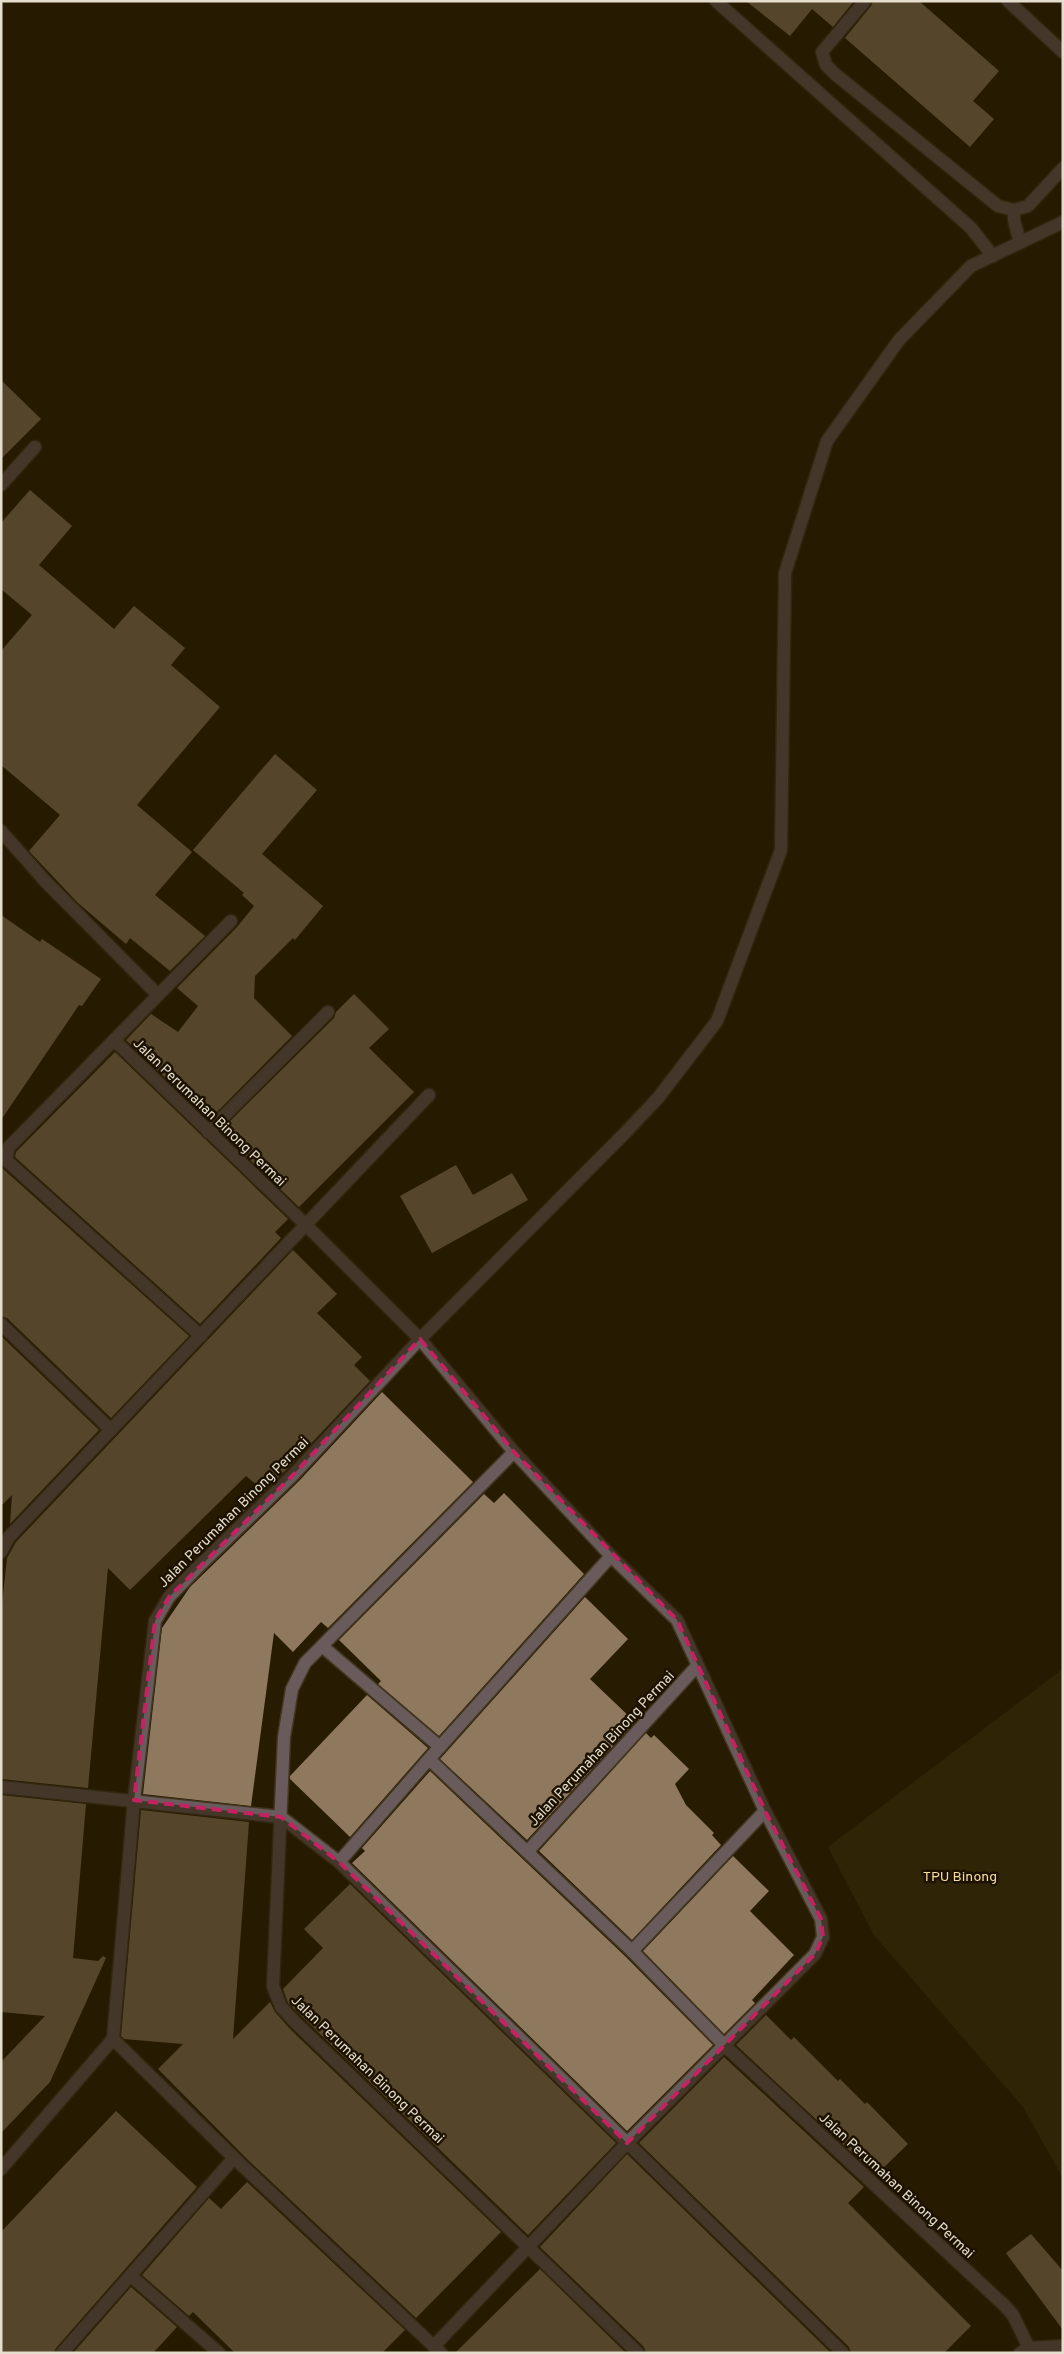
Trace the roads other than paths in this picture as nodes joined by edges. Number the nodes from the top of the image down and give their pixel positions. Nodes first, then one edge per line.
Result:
1 (716, 1) edge
2 (865, 1) edge
3 (1008, 1) edge
4 (1063, 52) edge
5 (1063, 168) edge
6 (1014, 210) junction
7 (1063, 222) edge
8 (1020, 243) junction
9 (993, 256) junction
10 (36, 447) dead end
11 (1, 485) edge
12 (1, 831) edge
13 (231, 921) dead end
14 (158, 995) junction
15 (328, 1012) dead end
16 (114, 1040) junction
17 (430, 1095) dead end
18 (208, 1132) junction
19 (306, 1225) junction
20 (4, 1331) edge
21 (201, 1336) junction
22 (420, 1339) junction
23 (111, 1430) junction
24 (514, 1452) junction
25 (1, 1552) edge
26 (611, 1556) junction
27 (322, 1646) junction
28 (697, 1666) junction
29 (440, 1747) junction
30 (429, 1759) junction
31 (1, 1787) edge
32 (134, 1800) junction
33 (765, 1811) junction
34 (281, 1817) junction
35 (528, 1851) junction
36 (339, 1862) junction
37 (632, 1951) junction
38 (113, 2039) junction
39 (724, 2045) junction
40 (627, 2143) junction
41 (234, 2158) junction
42 (1, 2169) edge
43 (528, 2246) junction
44 (132, 2276) junction
45 (1063, 2346) edge
46 (437, 2349) edge
47 (1025, 2350) edge
48 (62, 2353) edge
49 (219, 2353) edge
50 (638, 2353) edge
51 (843, 2353) edge

1 - 9 street
2 - 6 street
3 - 4 street
5 - 6 street
6 - 8 street
7 - 8 street
8 - 9 street
9 - 22 street
10 - 11 street
12 - 14 street
13 - 14 street, Jalan Perumahan Binong Permai
14 - 16 street, Jalan Perumahan Binong Permai
15 - 18 street
16 - 18 street, Jalan Perumahan Binong Permai
16 - 21 street, Jalan Perumahan Binong Permai
17 - 19 street
18 - 19 street, Jalan Perumahan Binong Permai
19 - 21 street
19 - 22 street, Jalan Perumahan Binong Permai
20 - 23 street
21 - 23 street
22 - 24 street, Jalan Perumahan Binong Permai
22 - 32 street, Jalan Perumahan Binong Permai
23 - 25 street
24 - 26 street, Jalan Perumahan Binong Permai
24 - 27 street, Jalan Perumahan Binong Permai
26 - 28 street, Jalan Perumahan Binong Permai
26 - 29 street
27 - 29 street
27 - 34 street, Jalan Perumahan Binong Permai
28 - 33 street, Jalan Perumahan Binong Permai
28 - 35 street, Jalan Perumahan Binong Permai
29 - 30 street
30 - 35 street, Jalan Perumahan Binong Permai
30 - 36 street
31 - 32 street
32 - 34 street
32 - 38 street, Jalan Perumahan Binong Permai
33 - 37 street
33 - 39 street, Jalan Perumahan Binong Permai
34 - 36 street
34 - 43 street, Jalan Perumahan Binong Permai
35 - 37 street, Jalan Perumahan Binong Permai
36 - 40 street
37 - 39 street, Jalan Perumahan Binong Permai
38 - 41 street
38 - 42 street
39 - 40 street, Jalan Perumahan Binong Permai
39 - 47 street, Jalan Perumahan Binong Permai
40 - 43 street, Jalan Perumahan Binong Permai
40 - 51 street
41 - 44 street
41 - 46 street
43 - 46 street, Jalan Perumahan Binong Permai
43 - 50 street, Jalan Perumahan Binong Permai
44 - 48 street
44 - 49 street
45 - 47 street

